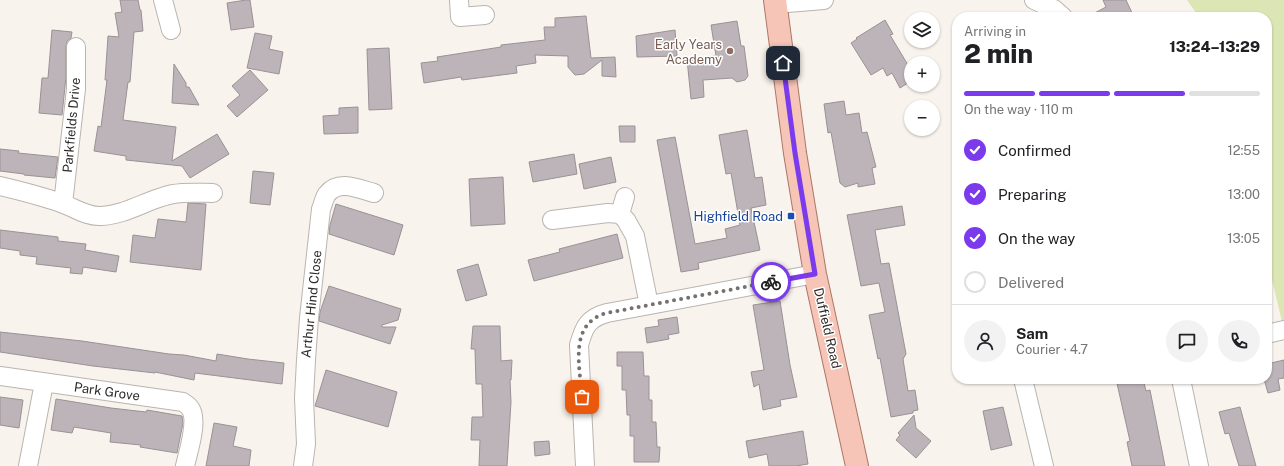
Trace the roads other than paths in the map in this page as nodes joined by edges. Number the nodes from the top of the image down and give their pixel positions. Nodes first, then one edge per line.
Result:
1 (163, 0) edge
2 (459, 0) edge
3 (824, 0) edge
4 (1034, 0) edge
5 (775, 2) edge
6 (1057, 12) edge
7 (485, 15) dead end
8 (171, 30) dead end
9 (76, 47) dead end
10 (0, 186) edge
11 (374, 193) dead end
12 (213, 194) dead end
13 (625, 197) dead end
14 (63, 204) junction
15 (620, 214) junction
16 (552, 220) dead end
17 (815, 274) junction
18 (649, 305) junction
19 (1284, 330) edge
20 (1272, 333) edge
21 (0, 376) edge
22 (44, 383) junction
23 (1024, 384) edge
24 (1182, 384) edge
25 (28, 466) edge
26 (185, 466) edge
27 (303, 466) edge
28 (585, 466) edge
29 (857, 466) edge
30 (1044, 466) edge
31 (1199, 466) edge

1 - 8 street
2 - 7 street
3 - 5 street
4 - 6 street
5 - 17 main road, Duffield Road
9 - 14 street, Parkfields Drive
10 - 14 street
11 - 27 street, Arthur Hind Close
12 - 14 street
13 - 15 street
15 - 16 street
15 - 18 street
17 - 18 street
17 - 29 main road, Duffield Road
18 - 28 street
19 - 20 street
21 - 22 street, Park Grove
22 - 25 street
22 - 26 street, Park Grove
23 - 30 street
24 - 31 street

